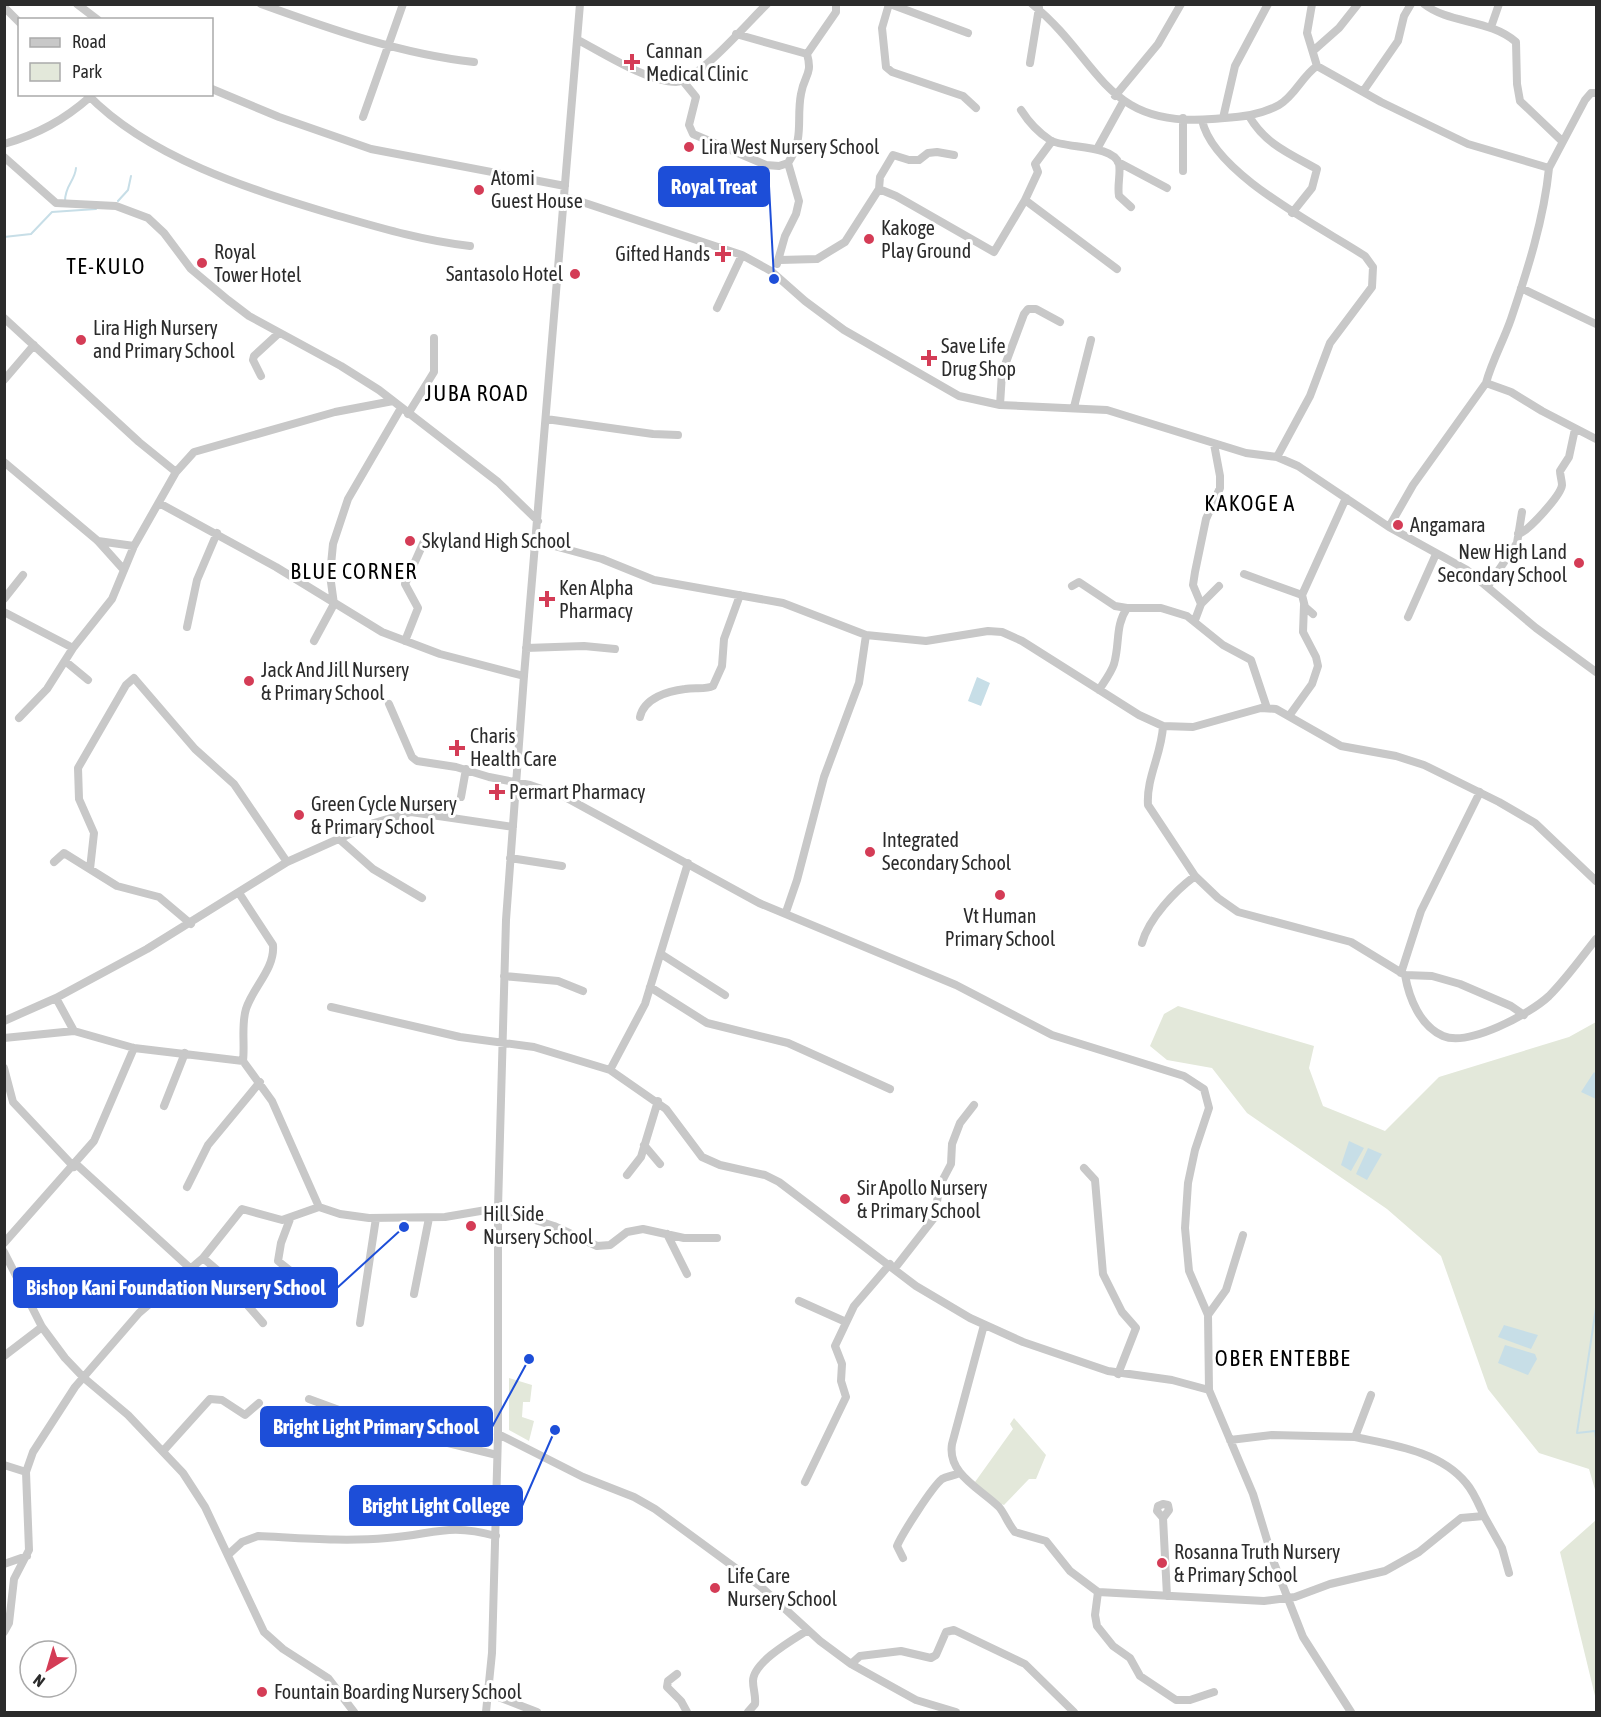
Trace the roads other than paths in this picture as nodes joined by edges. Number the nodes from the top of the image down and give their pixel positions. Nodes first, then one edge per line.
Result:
1 (77, 4) edge
2 (261, 4) edge
3 (403, 4) edge
4 (580, 4) edge
5 (767, 4) edge
6 (836, 4) edge
7 (890, 4) edge
8 (1182, 4) edge
9 (1268, 4) edge
10 (1312, 4) edge
11 (1358, 4) edge
12 (1412, 4) edge
13 (1424, 4) edge
14 (1499, 4) edge
15 (1037, 6) edge
16 (4, 7) edge
17 (95, 18) edge
18 (18, 21) edge
19 (1491, 27) junction
20 (968, 33) dead end
21 (736, 34) junction
22 (578, 40) junction
23 (390, 45) junction
24 (1313, 51) junction
25 (807, 54) junction
26 (474, 62) dead end
27 (1030, 63) dead end
28 (1317, 66) junction
29 (683, 81) junction
30 (213, 88) edge
31 (1364, 90) junction
32 (1596, 93) edge
33 (89, 96) edge
34 (1119, 99) junction
35 (976, 108) dead end
36 (1022, 110) dead end
37 (1250, 116) junction
38 (363, 117) dead end
39 (1183, 118) junction
40 (1223, 118) junction
41 (1202, 120) junction
42 (1052, 141) junction
43 (1562, 141) junction
44 (4, 144) edge
45 (1097, 149) junction
46 (954, 155) dead end
47 (4, 157) edge
48 (1118, 162) junction
49 (788, 163) junction
50 (1549, 168) junction
51 (1183, 171) dead end
52 (565, 186) junction
53 (1167, 188) dead end
54 (879, 189) junction
55 (564, 196) junction
56 (1024, 201) junction
57 (1131, 207) dead end
58 (1292, 213) junction
59 (470, 246) dead end
60 (741, 255) junction
61 (780, 260) junction
62 (1117, 269) dead end
63 (771, 272) junction
64 (1521, 288) junction
65 (717, 308) dead end
66 (4, 318) edge
67 (1060, 322) dead end
68 (1596, 324) edge
69 (279, 333) junction
70 (434, 338) dead end
71 (1091, 340) dead end
72 (34, 345) junction
73 (261, 376) dead end
74 (4, 380) edge
75 (1486, 383) junction
76 (393, 401) junction
77 (1000, 405) junction
78 (1074, 407) junction
79 (404, 411) junction
80 (546, 419) junction
81 (1575, 429) junction
82 (678, 435) dead end
83 (1596, 438) edge
84 (1214, 444) junction
85 (1277, 457) junction
86 (4, 462) edge
87 (176, 472) junction
88 (1346, 498) junction
89 (159, 502) junction
90 (1522, 512) dead end
91 (538, 521) junction
92 (1389, 527) junction
93 (217, 533) junction
94 (1518, 534) junction
95 (426, 537) dead end
96 (98, 541) junction
97 (536, 541) junction
98 (134, 546) junction
99 (1436, 554) junction
100 (124, 570) junction
101 (1244, 574) dead end
102 (23, 575) dead end
103 (1072, 586) dead end
104 (1219, 586) dead end
105 (1488, 586) junction
106 (740, 595) junction
107 (1302, 595) junction
108 (4, 599) edge
109 (334, 604) junction
110 (1201, 604) junction
111 (1304, 605) junction
112 (1116, 606) junction
113 (1127, 608) junction
114 (4, 612) edge
115 (1313, 614) dead end
116 (1408, 617) dead end
117 (1119, 620) junction
118 (1195, 620) junction
119 (187, 627) dead end
120 (866, 634) junction
121 (314, 641) dead end
122 (405, 641) junction
123 (73, 648) junction
124 (526, 648) junction
125 (615, 649) dead end
126 (65, 661) junction
127 (1596, 672) edge
128 (524, 676) junction
129 (88, 680) dead end
130 (1099, 690) junction
131 (389, 704) dead end
132 (1267, 708) junction
133 (1289, 716) junction
134 (640, 717) dead end
135 (19, 718) dead end
136 (1163, 726) junction
137 (465, 769) junction
138 (516, 782) junction
139 (1480, 792) junction
140 (462, 797) dead end
141 (513, 827) junction
142 (338, 838) junction
143 (510, 858) junction
144 (54, 862) dead end
145 (287, 862) junction
146 (688, 863) junction
147 (562, 867) dead end
148 (90, 869) junction
149 (1195, 876) junction
150 (1596, 881) edge
151 (239, 893) junction
152 (422, 898) dead end
153 (786, 912) junction
154 (191, 924) junction
155 (1596, 939) edge
156 (1142, 943) dead end
157 (661, 954) junction
158 (1403, 974) junction
159 (504, 976) junction
160 (650, 987) junction
161 (583, 992) dead end
162 (724, 994) dead end
163 (56, 998) junction
164 (331, 1007) dead end
165 (1524, 1015) junction
166 (4, 1021) edge
167 (74, 1031) junction
168 (4, 1038) edge
169 (502, 1041) junction
170 (134, 1048) junction
171 (185, 1053) junction
172 (243, 1061) junction
173 (4, 1068) edge
174 (610, 1070) junction
175 (260, 1082) junction
176 (890, 1089) dead end
177 (658, 1101) junction
178 (164, 1106) dead end
179 (974, 1106) dead end
180 (644, 1145) junction
181 (660, 1164) dead end
182 (75, 1166) junction
183 (1084, 1168) dead end
184 (627, 1175) dead end
185 (187, 1187) dead end
186 (319, 1206) junction
187 (498, 1208) junction
188 (376, 1218) junction
189 (429, 1218) junction
190 (290, 1219) junction
191 (667, 1234) junction
192 (1243, 1235) dead end
193 (717, 1238) dead end
194 (4, 1243) edge
195 (4, 1252) edge
196 (203, 1258) junction
197 (892, 1266) junction
198 (191, 1269) junction
199 (687, 1274) dead end
200 (303, 1281) dead end
201 (414, 1294) dead end
202 (799, 1301) dead end
203 (1208, 1315) junction
204 (846, 1322) junction
205 (263, 1323) dead end
206 (360, 1323) dead end
207 (984, 1325) junction
208 (42, 1327) junction
209 (4, 1356) edge
210 (1118, 1374) junction
211 (84, 1378) junction
212 (1209, 1390) junction
213 (1371, 1395) dead end
214 (309, 1399) dead end
215 (259, 1403) dead end
216 (498, 1434) junction
217 (1354, 1437) junction
218 (1230, 1440) junction
219 (164, 1450) junction
220 (497, 1455) junction
221 (4, 1465) edge
222 (26, 1472) junction
223 (959, 1473) junction
224 (805, 1482) dead end
225 (1484, 1516) junction
226 (1163, 1518) dead end
227 (496, 1536) junction
228 (229, 1554) junction
229 (27, 1556) junction
230 (903, 1558) dead end
231 (4, 1564) edge
232 (1509, 1573) dead end
233 (1098, 1592) junction
234 (1167, 1596) junction
235 (1287, 1598) junction
236 (808, 1630) junction
237 (4, 1632) edge
238 (851, 1664) junction
239 (677, 1674) dead end
240 (1214, 1692) dead end
241 (488, 1693) junction
242 (955, 1712) edge
243 (354, 1713) edge
244 (486, 1713) edge
245 (537, 1713) edge
246 (687, 1713) edge
247 (748, 1713) edge
248 (1074, 1713) edge
249 (1351, 1713) edge

1 - 17 street
2 - 23 street
3 - 23 street
4 - 22 street
5 - 21 street
6 - 25 street
7 - 20 street
7 - 35 street
8 - 34 street
9 - 40 street
10 - 24 street
11 - 24 street
12 - 31 street
13 - 19 street
14 - 19 street
15 - 27 street
15 - 34 street
16 - 18 street
19 - 43 street
21 - 25 street
21 - 29 street
22 - 29 street
22 - 52 street
23 - 26 street
23 - 38 street
24 - 28 street
25 - 49 street
28 - 31 street
28 - 37 street
29 - 49 street
30 - 52 street
31 - 50 street
32 - 43 street
33 - 44 street
33 - 59 street
34 - 39 street
34 - 45 street
36 - 42 street
37 - 40 street
37 - 58 street
39 - 41 street
39 - 51 street
40 - 41 street
41 - 58 street
42 - 45 street
42 - 56 street
43 - 50 street
45 - 48 street
46 - 54 street
47 - 69 street
48 - 53 street
48 - 57 street
49 - 61 street
50 - 64 street
52 - 55 street
54 - 56 street
54 - 61 street
55 - 60 street
55 - 80 street
56 - 62 street
58 - 85 street
60 - 63 street
60 - 65 street
61 - 63 street
63 - 77 street
64 - 68 street
64 - 75 street
66 - 72 street
67 - 77 street
69 - 73 street
69 - 76 street
70 - 79 street
71 - 78 street
72 - 74 street
72 - 87 street
75 - 81 street
75 - 92 street
76 - 79 street
76 - 87 street
77 - 78 street
78 - 84 street
79 - 91 street
79 - 109 street
80 - 82 street
80 - 91 street
81 - 83 street
81 - 94 street
84 - 85 street
84 - 110 street
85 - 88 street
86 - 96 street
87 - 89 street
88 - 92 street
88 - 107 street
89 - 93 street
89 - 98 street
90 - 94 street
91 - 97 street
92 - 99 street
93 - 109 street
93 - 119 street
94 - 105 street
95 - 122 street
96 - 98 street
96 - 100 street
97 - 106 street
97 - 124 street
98 - 100 street
99 - 105 street
99 - 116 street
100 - 123 street
101 - 107 street
102 - 108 street
103 - 112 street
104 - 110 street
105 - 127 street
106 - 120 street
106 - 134 street
107 - 111 street
109 - 121 street
109 - 122 street
110 - 118 street
111 - 115 street
111 - 133 street
112 - 113 street
112 - 117 street
113 - 117 street
113 - 118 street
114 - 123 street
117 - 130 street
118 - 132 street
120 - 130 street
120 - 153 street
122 - 128 street
123 - 126 street
124 - 125 street
124 - 128 street
126 - 129 street
126 - 135 street
128 - 138 street
130 - 136 street
131 - 137 street
132 - 133 street
132 - 136 street
133 - 139 street
136 - 149 street
137 - 138 street
137 - 140 street
138 - 141 street
138 - 146 street
139 - 150 street
139 - 158 street
141 - 142 street
141 - 143 street
142 - 145 street
142 - 152 street
143 - 147 street
143 - 159 street
144 - 148 street
145 - 148 street
145 - 151 street
146 - 153 street
146 - 157 street
148 - 154 street
149 - 156 street
149 - 158 street
151 - 154 street
151 - 172 street
153 - 203 street
154 - 163 street
155 - 165 street
157 - 160 street
157 - 162 street
158 - 165 street
158 - 165 street
159 - 161 street
159 - 169 street
160 - 174 street
160 - 176 street
163 - 166 street
163 - 167 street
164 - 169 street
167 - 168 street
167 - 170 street
169 - 174 street
169 - 187 street
170 - 171 street
170 - 182 street
171 - 172 street
171 - 178 street
172 - 175 street
173 - 182 street
174 - 177 street
175 - 185 street
175 - 186 street
177 - 180 street
177 - 197 street
179 - 197 street
180 - 181 street
180 - 184 street
182 - 194 street
182 - 198 street
183 - 210 street
186 - 188 street
186 - 190 street
187 - 189 street
187 - 191 street
187 - 216 street
188 - 189 street
188 - 206 street
189 - 201 street
190 - 196 street
190 - 200 street
191 - 193 street
191 - 199 street
192 - 203 street
195 - 208 street
196 - 198 street
196 - 205 street
197 - 204 street
197 - 207 street
198 - 211 street
202 - 204 street
203 - 212 street
204 - 224 street
207 - 210 street
207 - 223 street
208 - 209 street
208 - 211 street
210 - 212 street
211 - 219 street
211 - 222 street
212 - 218 street
213 - 217 street
214 - 220 street
215 - 219 street
216 - 220 street
216 - 236 street
217 - 218 street
217 - 225 street
218 - 235 street
219 - 228 street
220 - 227 street
221 - 222 street
222 - 229 street
223 - 230 street
223 - 233 street
225 - 232 street
225 - 235 street
226 - 234 street
227 - 228 street
227 - 241 street
228 - 243 street
229 - 231 street
229 - 237 street
233 - 234 street
233 - 240 street
234 - 235 street
235 - 249 street
236 - 238 street
236 - 247 street
238 - 242 street
238 - 248 street
239 - 246 street
241 - 244 street
241 - 245 street

